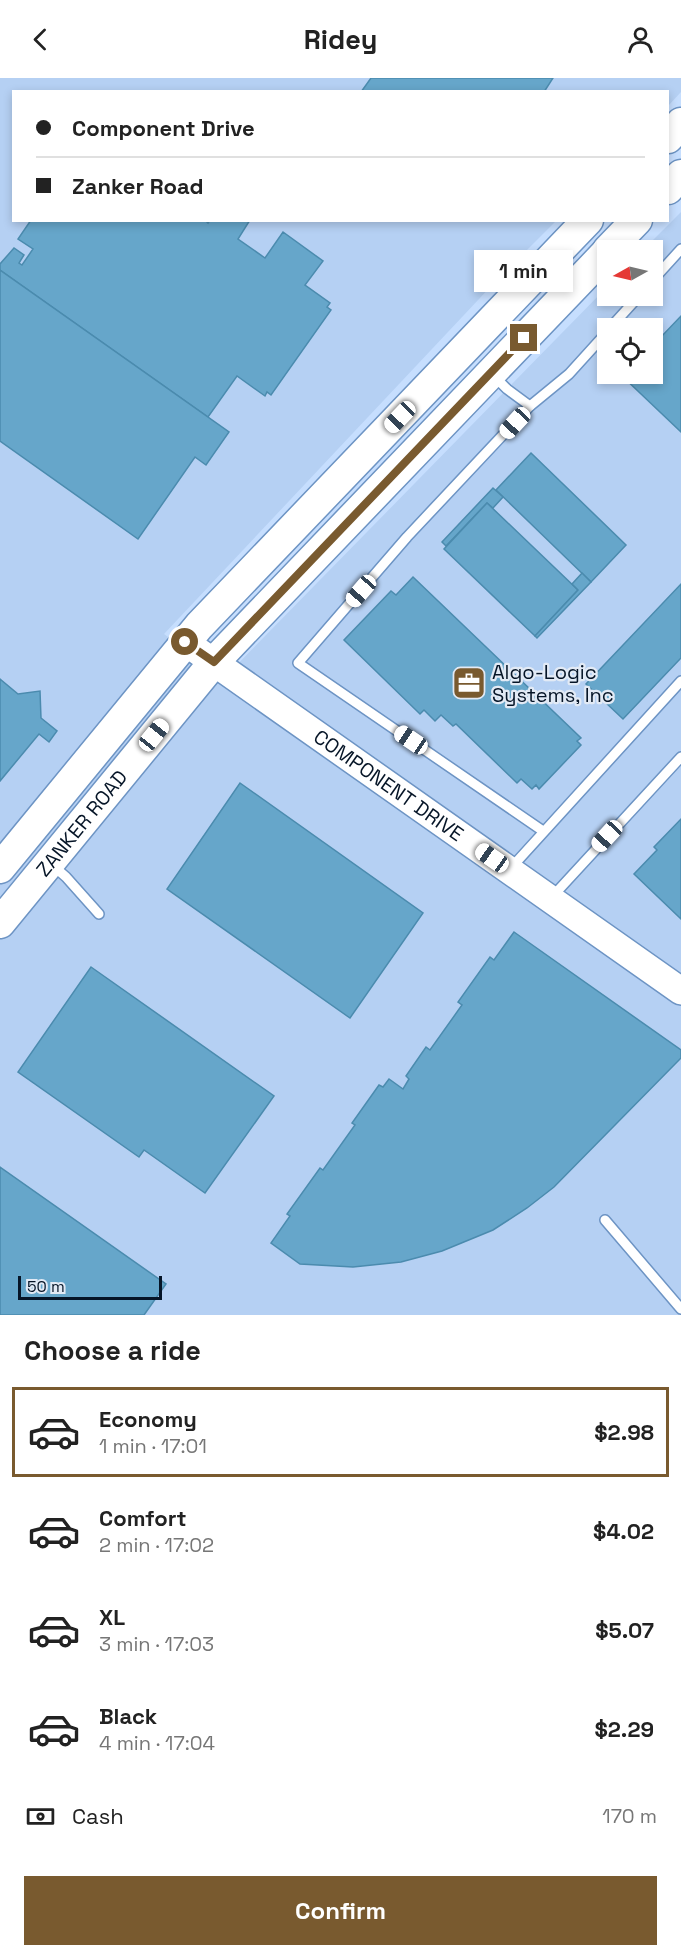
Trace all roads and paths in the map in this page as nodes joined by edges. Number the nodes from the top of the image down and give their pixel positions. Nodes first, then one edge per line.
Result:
1 (681, 123) edge
2 (669, 137) edge
3 (586, 222) edge
4 (635, 222) edge
5 (618, 240) edge
6 (681, 249) edge
7 (597, 262) edge
8 (663, 269) edge
9 (630, 306) edge
10 (620, 318) edge
11 (597, 343) edge
12 (491, 372) junction
13 (530, 406) junction
14 (185, 642) junction
15 (214, 662) junction
16 (681, 681) edge
17 (681, 757) edge
18 (543, 831) junction
19 (49, 863) junction
20 (0, 868) edge
21 (509, 870) junction
22 (551, 899) junction
23 (99, 914) dead end
24 (0, 923) edge
25 (681, 991) edge
26 (605, 1221) dead end
27 (681, 1309) edge

1 - 2 main road
3 - 14 main road, ZANKER ROAD
4 - 5 main road, ZANKER ROAD
6 - 8 lane
7 - 12 main road, ZANKER ROAD
9 - 10 lane
11 - 13 lane
12 - 13 lane
12 - 15 main road, ZANKER ROAD
13 - 18 lane
14 - 15 street, COMPONENT DRIVE
14 - 20 main road, ZANKER ROAD
15 - 19 main road, ZANKER ROAD
15 - 21 street, COMPONENT DRIVE
16 - 18 lane
17 - 22 lane
18 - 21 lane
19 - 23 lane
19 - 24 main road, ZANKER ROAD
21 - 22 street, COMPONENT DRIVE
22 - 25 street, COMPONENT DRIVE
26 - 27 lane

